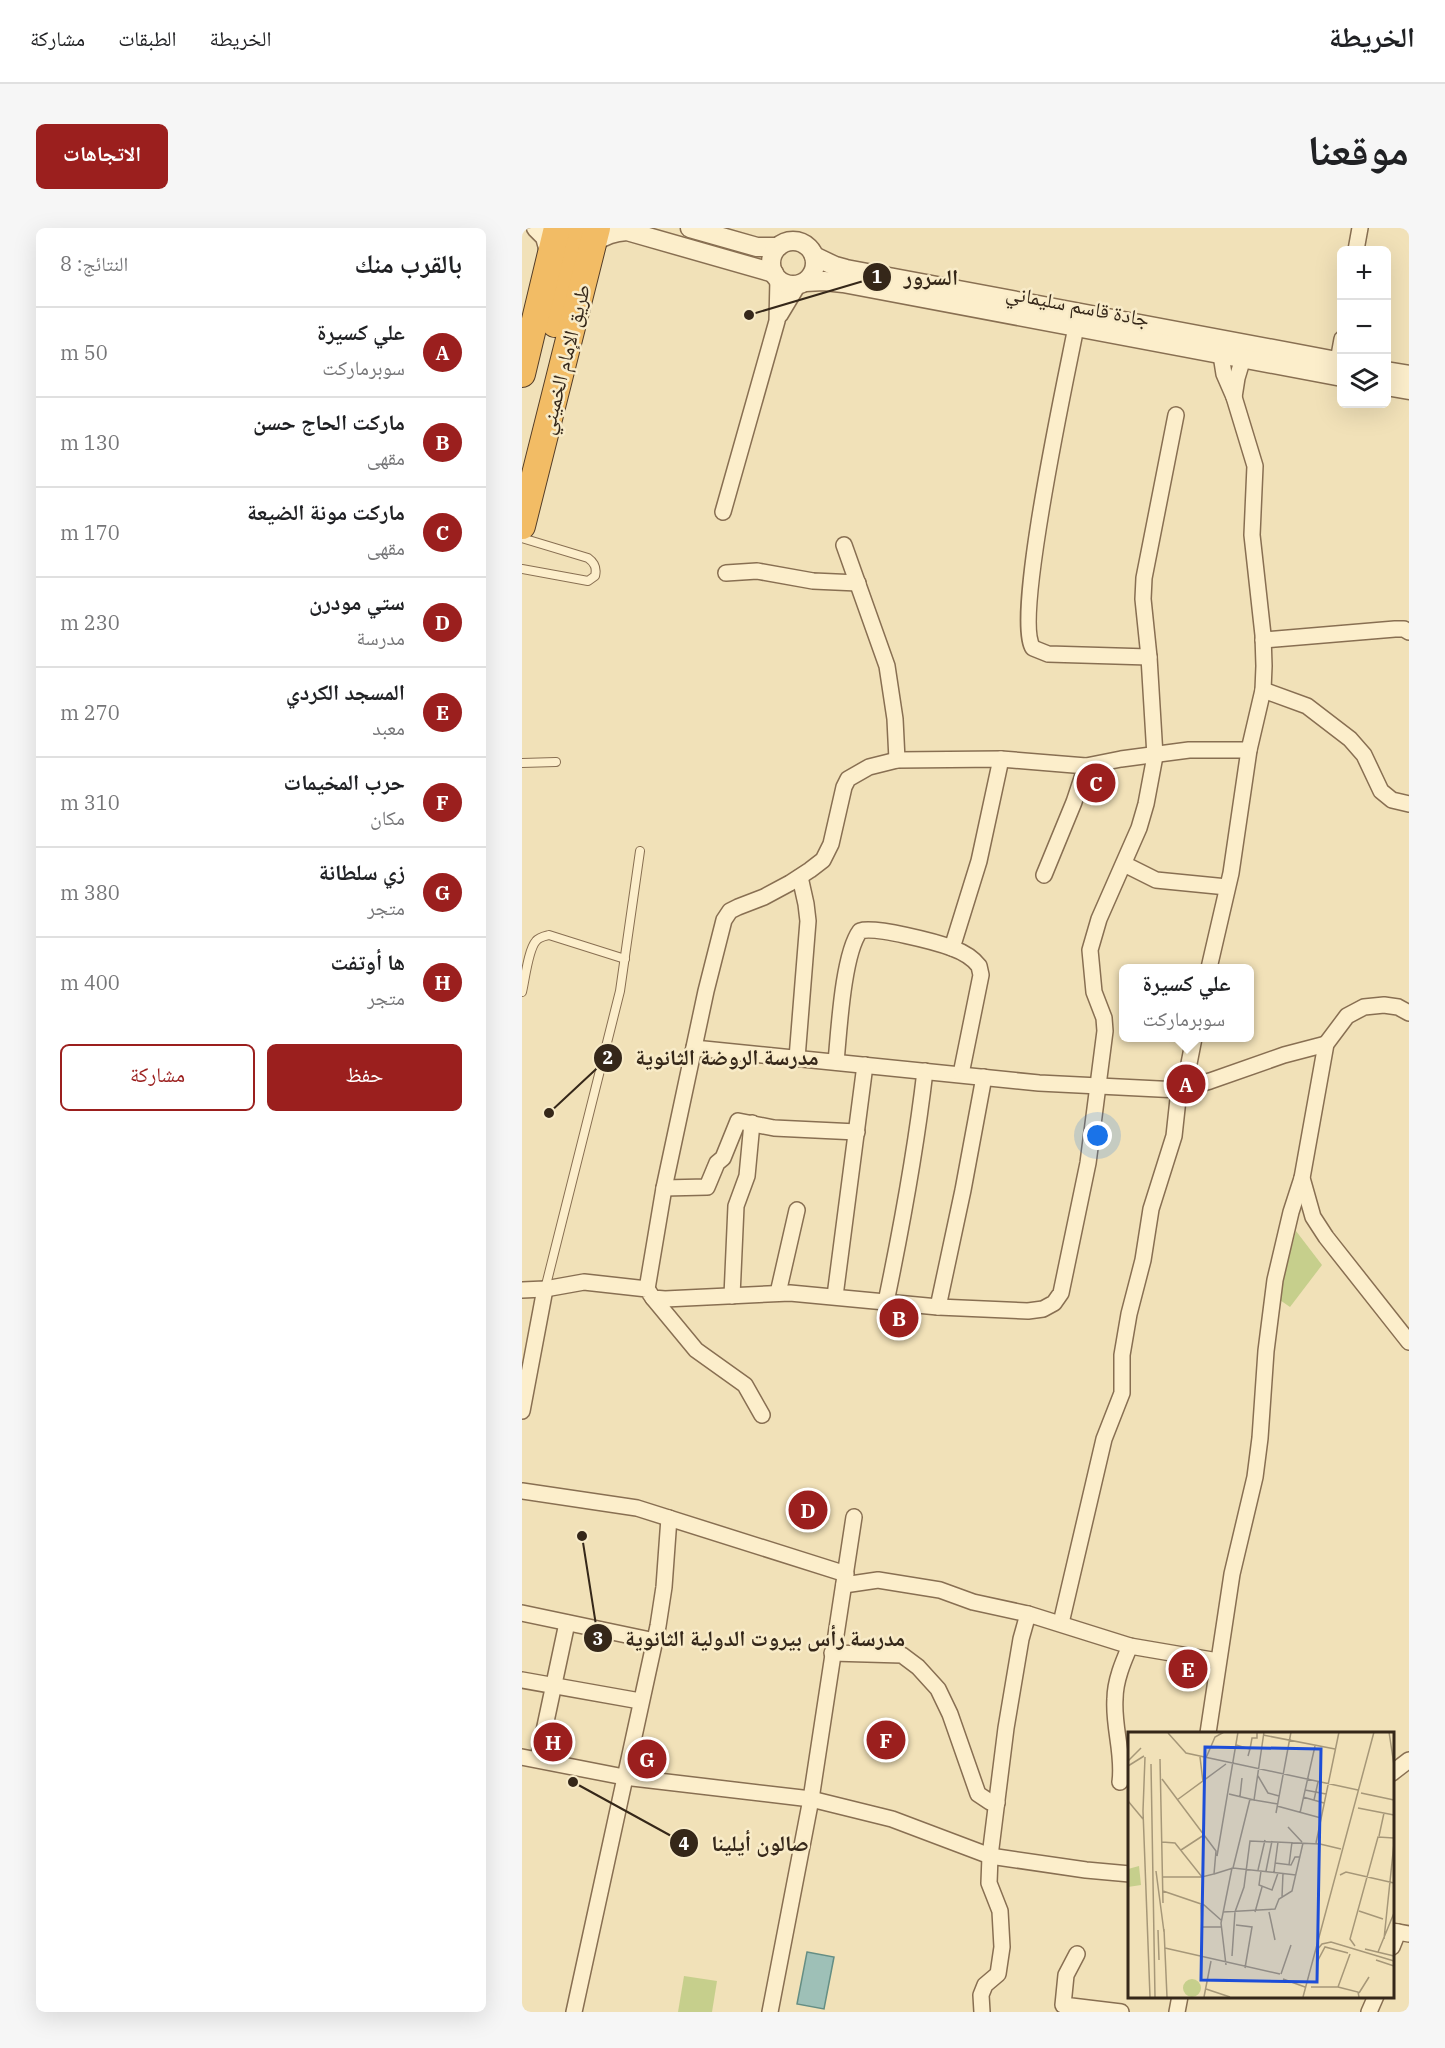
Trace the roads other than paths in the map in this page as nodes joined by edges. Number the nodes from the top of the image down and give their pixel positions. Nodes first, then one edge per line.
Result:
1 (536, 228) edge
2 (557, 228) edge
3 (690, 228) edge
4 (1360, 228) edge
5 (589, 233) edge
6 (791, 239) edge
7 (1357, 246) edge
8 (814, 256) junction
9 (550, 259) junction
10 (776, 276) junction
11 (801, 283) junction
12 (777, 321) junction
13 (1076, 327) junction
14 (1221, 347) junction
15 (1245, 352) junction
16 (1337, 369) edge
17 (522, 372) edge
18 (1391, 372) edge
19 (1409, 375) edge
20 (1391, 387) edge
21 (1409, 390) edge
22 (1234, 397) junction
23 (1176, 415) dead end
24 (522, 467) edge
25 (723, 512) dead end
26 (522, 525) edge
27 (522, 538) edge
28 (844, 545) dead end
29 (522, 569) edge
30 (726, 573) dead end
31 (858, 583) junction
32 (1409, 632) edge
33 (1263, 640) junction
34 (1149, 657) junction
35 (1263, 690) junction
36 (1249, 750) junction
37 (1155, 756) junction
38 (1001, 759) junction
39 (897, 760) junction
40 (556, 762) dead end
41 (522, 763) edge
42 (1086, 766) junction
43 (1409, 804) edge
44 (640, 851) dead end
45 (1124, 864) junction
46 (1044, 875) dead end
47 (800, 877) junction
48 (1227, 887) junction
49 (952, 948) junction
50 (625, 959) junction
51 (1210, 964) edge
52 (522, 993) edge
53 (1409, 1013) edge
54 (1193, 1042) edge
55 (1326, 1044) junction
56 (694, 1048) junction
57 (797, 1058) junction
58 (836, 1062) junction
59 (865, 1065) junction
60 (925, 1071) junction
61 (961, 1074) junction
62 (984, 1077) junction
63 (1098, 1087) junction
64 (1182, 1089) junction
65 (752, 1123) junction
66 (857, 1132) junction
67 (1302, 1178) junction
68 (664, 1188) junction
69 (796, 1210) dead end
70 (545, 1288) junction
71 (522, 1290) edge
72 (650, 1293) junction
73 (778, 1293) junction
74 (732, 1296) junction
75 (835, 1296) junction
76 (886, 1302) junction
77 (938, 1307) junction
78 (1408, 1340) edge
79 (522, 1412) edge
80 (762, 1415) dead end
81 (522, 1491) edge
82 (854, 1517) dead end
83 (669, 1518) junction
84 (845, 1580) junction
85 (522, 1613) edge
86 (1028, 1614) junction
87 (567, 1623) junction
88 (1061, 1623) junction
89 (655, 1641) junction
90 (1130, 1646) junction
91 (832, 1653) junction
92 (1218, 1661) junction
93 (522, 1680) edge
94 (554, 1685) junction
95 (640, 1701) junction
96 (1208, 1732) edge
97 (522, 1757) edge
98 (538, 1759) junction
99 (1409, 1760) edge
100 (1394, 1771) edge
101 (624, 1777) junction
102 (1120, 1782) dead end
103 (811, 1799) junction
104 (997, 1803) junction
105 (990, 1856) junction
106 (1128, 1874) edge
107 (1077, 1954) dead end
108 (1180, 1997) edge
109 (1375, 1997) edge
110 (1062, 2009) edge
111 (573, 2012) edge
112 (770, 2012) edge
113 (982, 2012) edge
114 (1120, 2012) edge
115 (1177, 2012) edge
116 (1369, 2012) edge

1 - 9 street
2 - 9 highway, طريق الإمام الخميني
3 - 6 street
4 - 7 street
5 - 10 street
5 - 24 highway
5 - 26 highway, طريق الإمام الخميني
6 - 8 street
6 - 10 street
8 - 11 street
8 - 14 street, جادة قاسم سليماني
9 - 17 highway, طريق الإمام الخميني
10 - 11 street
10 - 12 street
11 - 12 street
11 - 13 street, جادة قاسم سليماني
12 - 25 street
13 - 14 street, جادة قاسم سليماني
13 - 34 street
14 - 15 street, جادة قاسم سليماني
14 - 22 street
15 - 16 street, جادة قاسم سليماني
15 - 22 street
18 - 19 street
20 - 21 street
22 - 33 street
23 - 34 street
27 - 29 lane
28 - 31 street
30 - 31 street
31 - 39 street
32 - 33 street
33 - 35 street
34 - 37 street
35 - 36 street
35 - 43 street
36 - 37 street
36 - 48 street
37 - 42 street
37 - 45 street
38 - 39 street
38 - 42 street
38 - 49 street
39 - 47 street
40 - 41 lane
42 - 46 street
44 - 50 lane
45 - 48 street
45 - 63 street
47 - 56 street
47 - 57 street
48 - 51 street
49 - 58 street
49 - 61 street
50 - 52 lane
50 - 70 lane
53 - 55 street
54 - 64 street
55 - 64 street
55 - 67 street
56 - 57 street
56 - 68 street
57 - 58 street
58 - 59 street
59 - 60 street
59 - 66 street
60 - 61 street
60 - 76 street
61 - 62 street
62 - 63 street
62 - 77 street
63 - 64 street
63 - 77 street
64 - 88 street
65 - 66 street
65 - 68 street
65 - 74 street
66 - 75 street
67 - 78 street
67 - 92 street
68 - 72 street
69 - 73 street
70 - 71 street
70 - 72 street
70 - 79 street
72 - 74 street
72 - 80 street
73 - 74 street
73 - 75 street
75 - 76 street
76 - 77 street
81 - 83 street
82 - 84 street
83 - 84 street
83 - 89 street
84 - 86 street
84 - 91 street
85 - 87 street
86 - 88 street
86 - 104 street
87 - 89 street
87 - 94 street
88 - 90 street
89 - 95 street
90 - 92 street
90 - 102 street
91 - 103 street
91 - 104 street
92 - 96 street
93 - 94 street
94 - 95 street
94 - 98 street
95 - 101 street
97 - 98 street
98 - 101 street
99 - 100 street
101 - 103 street
101 - 111 street
103 - 105 street
103 - 112 street
104 - 105 street
105 - 106 street
105 - 113 street
107 - 110 street
108 - 115 street
109 - 116 street
110 - 114 street

